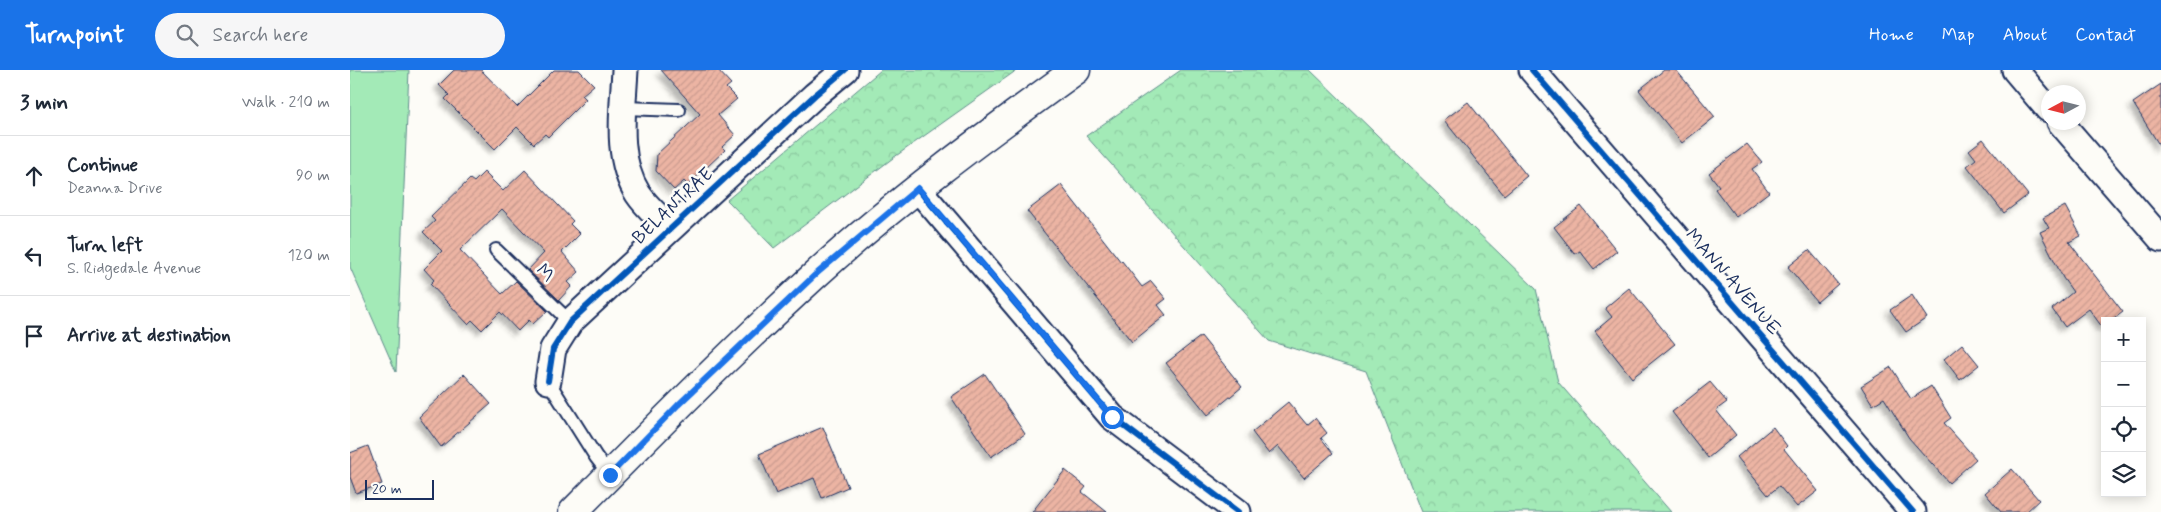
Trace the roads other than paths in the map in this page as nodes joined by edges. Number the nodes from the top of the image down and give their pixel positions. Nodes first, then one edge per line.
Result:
1 (625, 70) edge
2 (845, 70) edge
3 (1076, 70) edge
4 (1532, 70) edge
5 (2015, 70) edge
6 (2041, 101) edge
7 (624, 108) junction
8 (679, 110) dead end
9 (2067, 130) edge
10 (918, 188) junction
11 (669, 228) junction
12 (2161, 240) edge
13 (496, 250) dead end
14 (570, 322) junction
15 (548, 381) joint
16 (610, 475) junction
17 (573, 512) edge
18 (1238, 512) edge
19 (1913, 512) edge

1 - 7 street, BELANTRAE
2 - 11 street, BELANTRAE
3 - 10 main road
4 - 19 street, MANN AVENUE
5 - 6 street
7 - 8 lane
7 - 11 street, BELANTRAE
9 - 12 street
10 - 16 main road
10 - 18 street
11 - 14 street, BELANTRAE
13 - 14 lane, M
14 - 15 street, BELANTRAE
15 - 16 lane
16 - 17 main road

